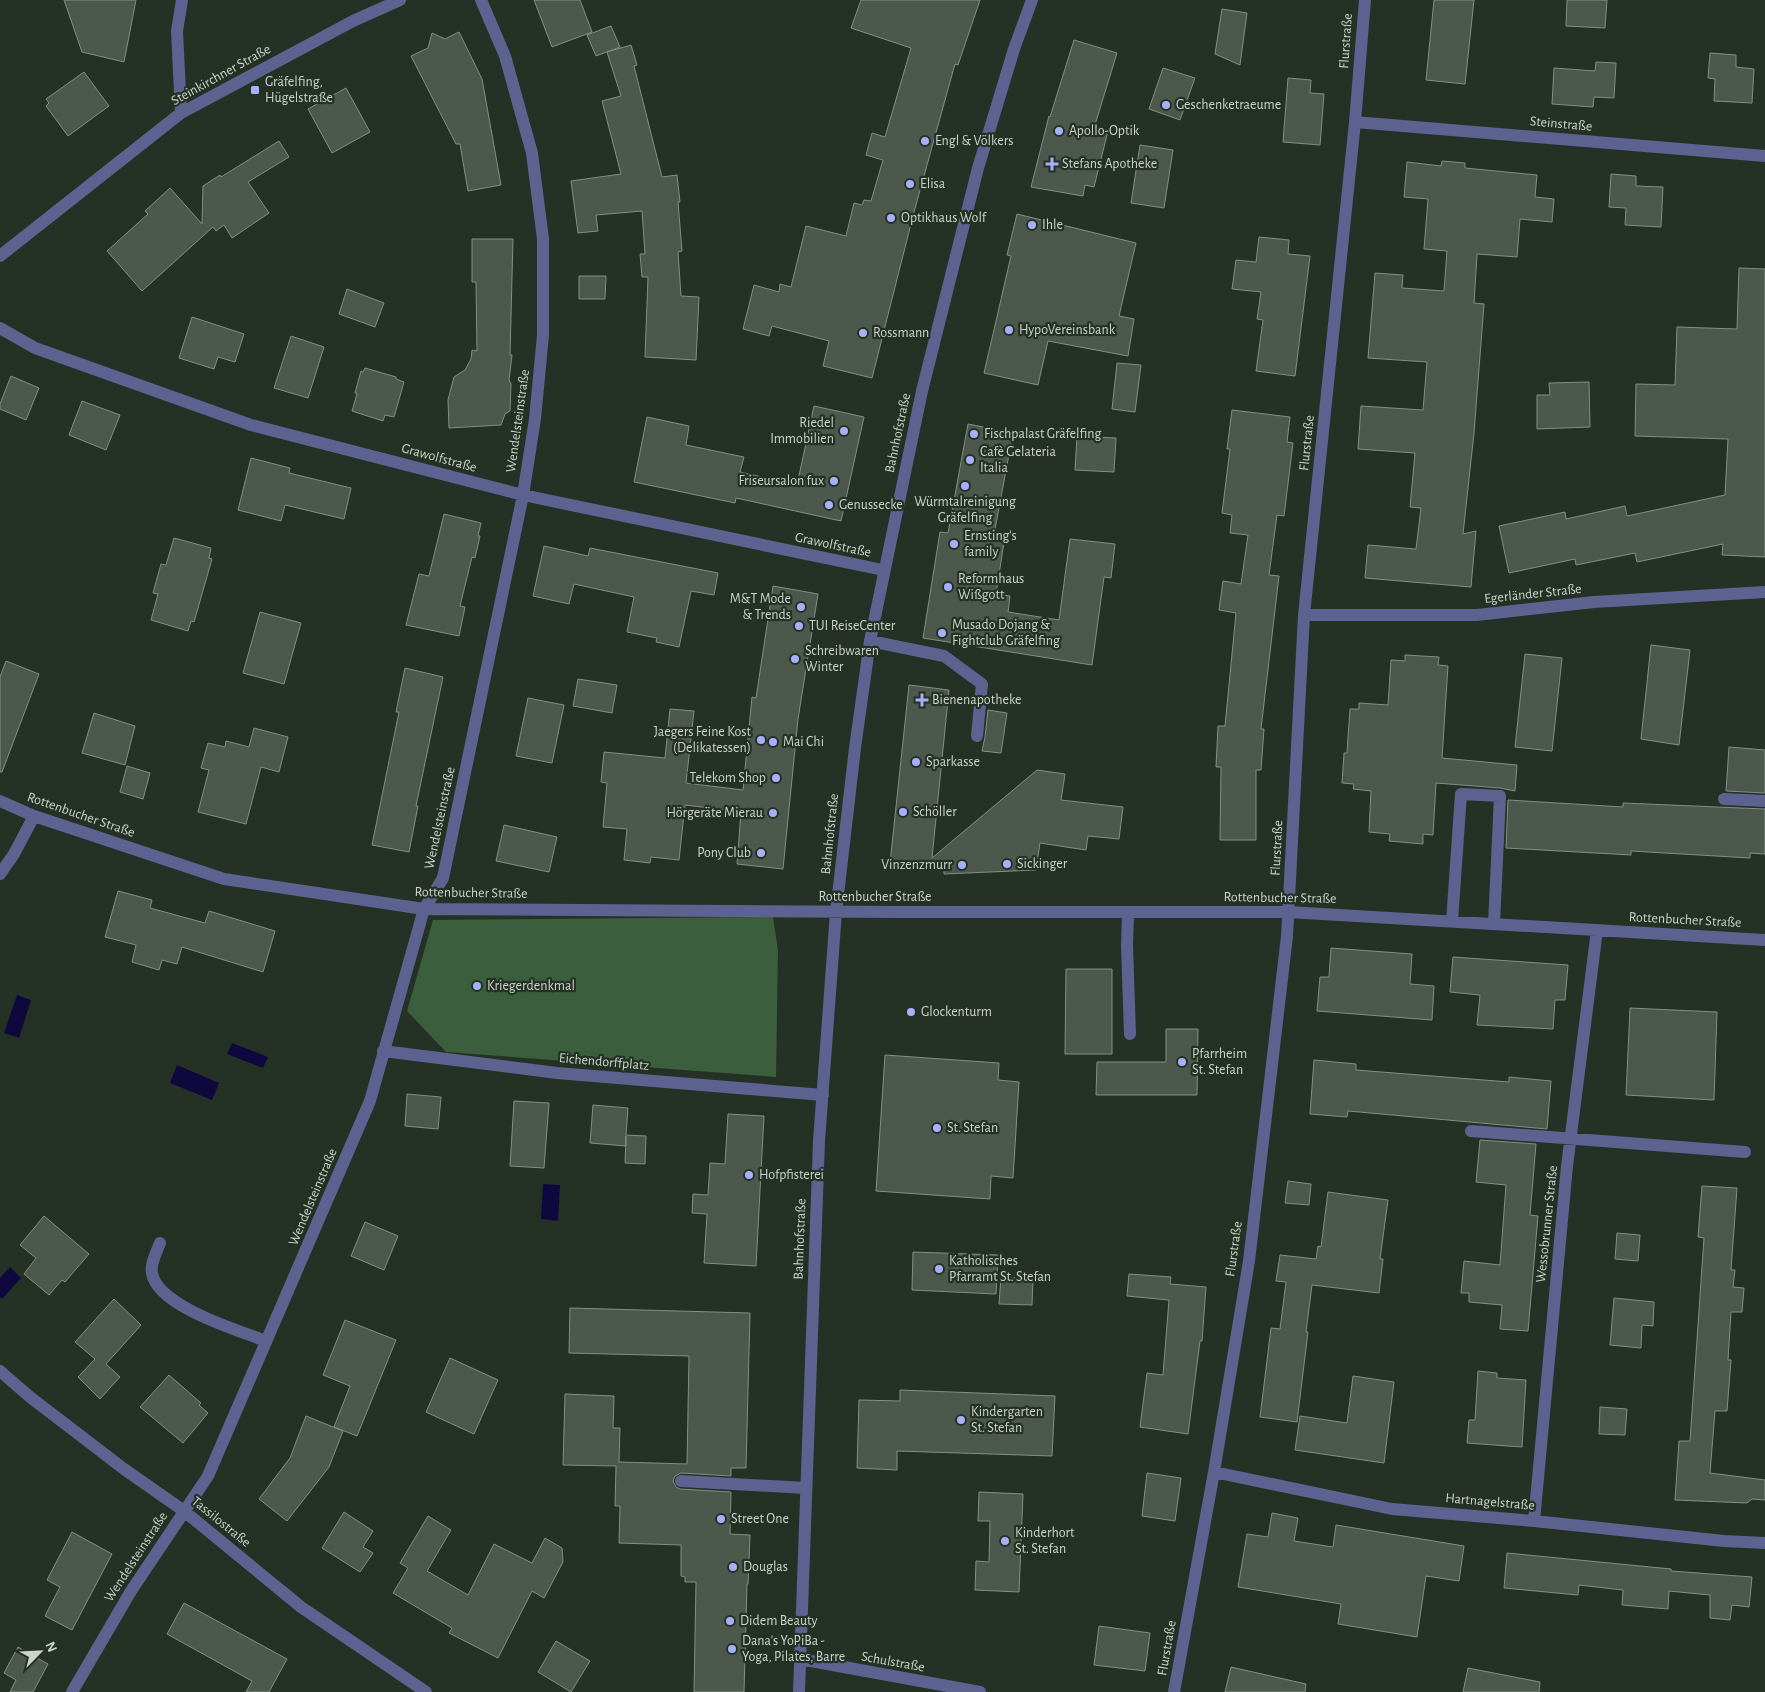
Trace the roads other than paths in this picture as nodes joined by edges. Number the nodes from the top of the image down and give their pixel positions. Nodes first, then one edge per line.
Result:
1 (182, 0) edge
2 (400, 0) edge
3 (481, 0) edge
4 (1032, 0) edge
5 (1365, 0) edge
6 (181, 113) junction
7 (1355, 122) junction
8 (1765, 156) edge
9 (0, 256) edge
10 (0, 328) edge
11 (523, 495) junction
12 (884, 570) junction
13 (1765, 592) edge
14 (1304, 615) junction
15 (870, 641) junction
16 (977, 736) dead end
17 (1724, 799) dead end
18 (0, 801) edge
19 (1765, 801) edge
20 (34, 816) junction
21 (0, 874) edge
22 (424, 909) junction
23 (836, 912) junction
24 (1128, 912) junction
25 (1288, 912) junction
26 (1452, 921) junction
27 (1494, 924) junction
28 (1597, 930) junction
29 (1765, 940) edge
30 (1130, 1034) dead end
31 (384, 1051) junction
32 (823, 1095) junction
33 (1471, 1131) dead end
34 (1571, 1139) junction
35 (1745, 1152) dead end
36 (160, 1243) dead end
37 (266, 1341) junction
38 (0, 1371) edge
39 (1214, 1472) junction
40 (681, 1481) dead end
41 (806, 1488) junction
42 (184, 1510) junction
43 (1534, 1521) junction
44 (1765, 1543) edge
45 (800, 1659) junction
46 (72, 1692) edge
47 (426, 1692) edge
48 (799, 1692) edge
49 (980, 1692) edge
50 (1174, 1692) edge

1 - 6 street
2 - 6 street, Steinkirchner Straße
3 - 11 street, Wendelsteinstraße
4 - 12 street, Bahnhofstraße
5 - 7 street, Flurstraße
6 - 9 street, Steinkirchner Straße
7 - 8 street, Steinstraße
7 - 14 street, Flurstraße
10 - 11 street, Grawolfstraße
11 - 12 street, Grawolfstraße
11 - 22 street, Wendelsteinstraße
12 - 15 street, Bahnhofstraße
13 - 14 street, Egerländer Straße
14 - 25 street, Flurstraße
15 - 16 street
15 - 23 street, Bahnhofstraße
17 - 19 street
18 - 20 street, Rottenbucher Straße
20 - 21 street
20 - 22 street, Rottenbucher Straße
22 - 23 street, Rottenbucher Straße
22 - 31 street, Wendelsteinstraße
23 - 24 street, Rottenbucher Straße
23 - 32 street, Bahnhofstraße
24 - 25 street, Rottenbucher Straße
24 - 30 street
25 - 26 street, Rottenbucher Straße
25 - 39 street, Flurstraße
26 - 27 street, Rottenbucher Straße
26 - 27 street
27 - 28 street, Rottenbucher Straße
28 - 29 street, Rottenbucher Straße
28 - 34 street, Wessobrunner Straße
31 - 32 street, Eichendorffplatz
31 - 37 street, Wendelsteinstraße
32 - 41 street, Bahnhofstraße
33 - 34 street
34 - 35 street
34 - 43 street, Wessobrunner Straße
36 - 37 street
37 - 42 street, Wendelsteinstraße
38 - 42 street, Tassilostraße
39 - 43 street, Hartnagelstraße
39 - 50 street, Flurstraße
40 - 41 street
41 - 45 street, Bahnhofstraße
42 - 46 street, Wendelsteinstraße
42 - 47 street, Tassilostraße
43 - 44 street, Hartnagelstraße
45 - 48 street, Bahnhofstraße
45 - 49 street, Schulstraße

